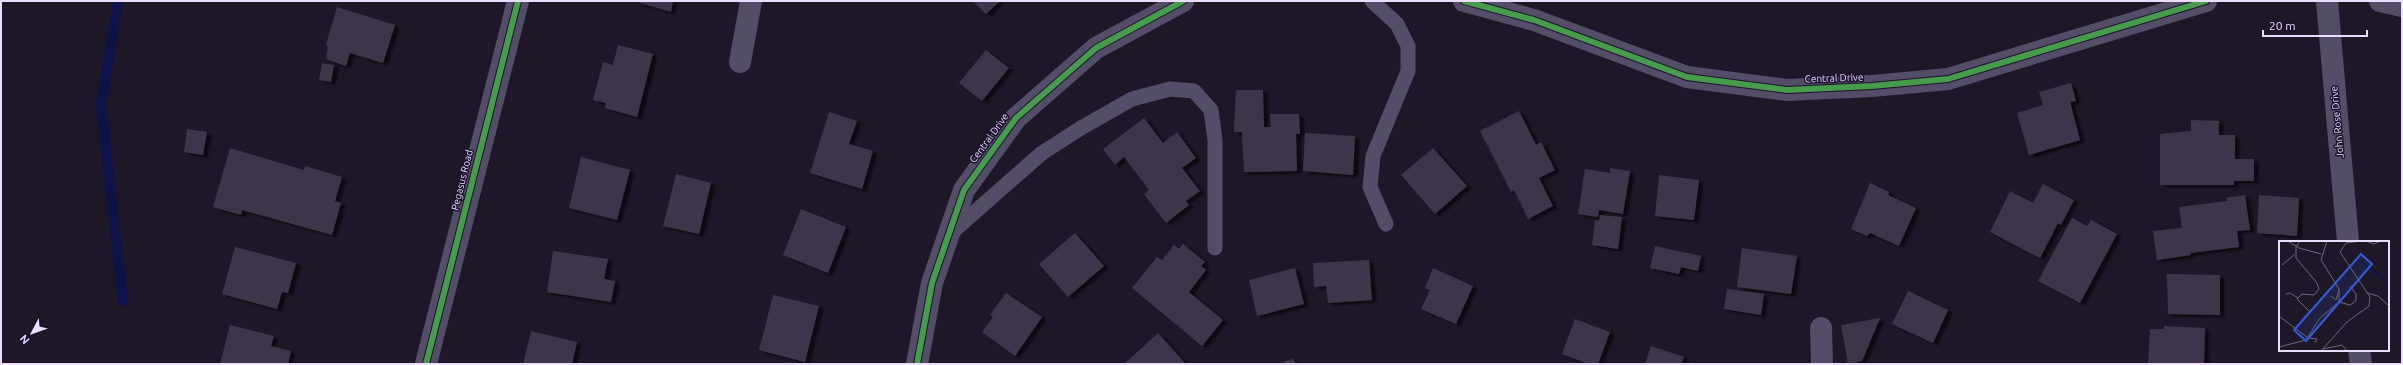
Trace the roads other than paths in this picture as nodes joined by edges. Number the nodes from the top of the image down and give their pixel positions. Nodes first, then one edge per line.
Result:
1 (518, 1) edge
2 (751, 1) edge
3 (1184, 1) edge
4 (1372, 1) edge
5 (1464, 1) edge
6 (2206, 1) edge
7 (2327, 1) edge
8 (2380, 1) edge
9 (2402, 6) edge
10 (740, 62) dead end
11 (1386, 224) dead end
12 (948, 236) junction
13 (2348, 241) edge
14 (1215, 248) dead end
15 (1822, 328) dead end
16 (2359, 351) edge
17 (426, 364) edge
18 (916, 364) edge
19 (1822, 364) edge
20 (2361, 364) edge

1 - 17 street, Pegasus Road
2 - 10 street
3 - 12 street, Central Drive
4 - 11 lane
5 - 6 street, Central Drive
7 - 13 street, John Rose Drive
8 - 9 street
12 - 14 lane
12 - 18 street, Central Drive
15 - 19 street
16 - 20 street

